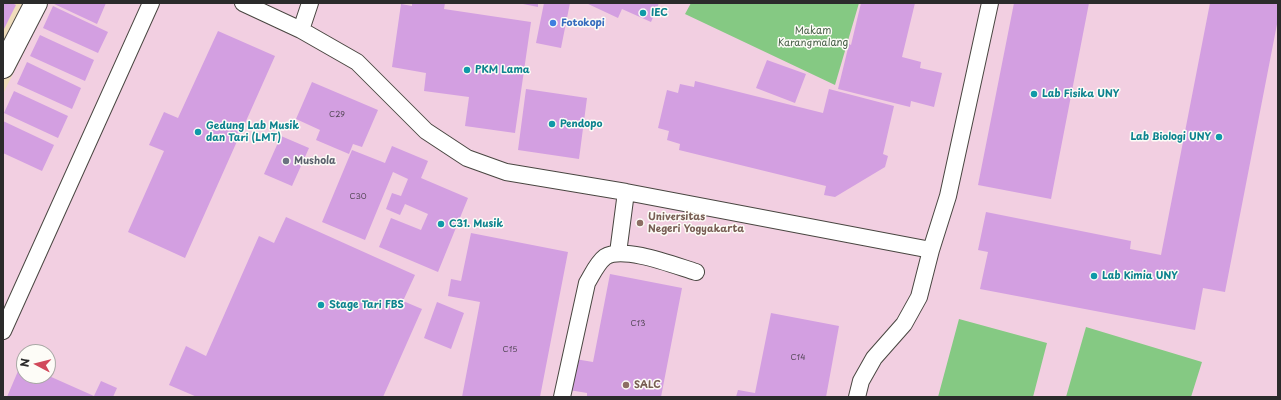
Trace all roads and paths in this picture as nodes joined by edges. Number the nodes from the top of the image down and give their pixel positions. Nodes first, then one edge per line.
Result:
1 (36, 3) edge
2 (151, 3) edge
3 (243, 3) edge
4 (310, 3) edge
5 (990, 3) edge
6 (301, 30) junction
7 (3, 67) edge
8 (626, 192) junction
9 (931, 250) junction
10 (618, 253) junction
11 (696, 272) dead end
12 (3, 331) edge
13 (562, 397) edge
14 (857, 397) edge

1 - 7 street
2 - 12 lane
3 - 6 lane
4 - 6 lane
5 - 9 lane
6 - 8 lane
8 - 9 lane
8 - 10 lane
9 - 14 lane
10 - 11 lane
10 - 13 lane

